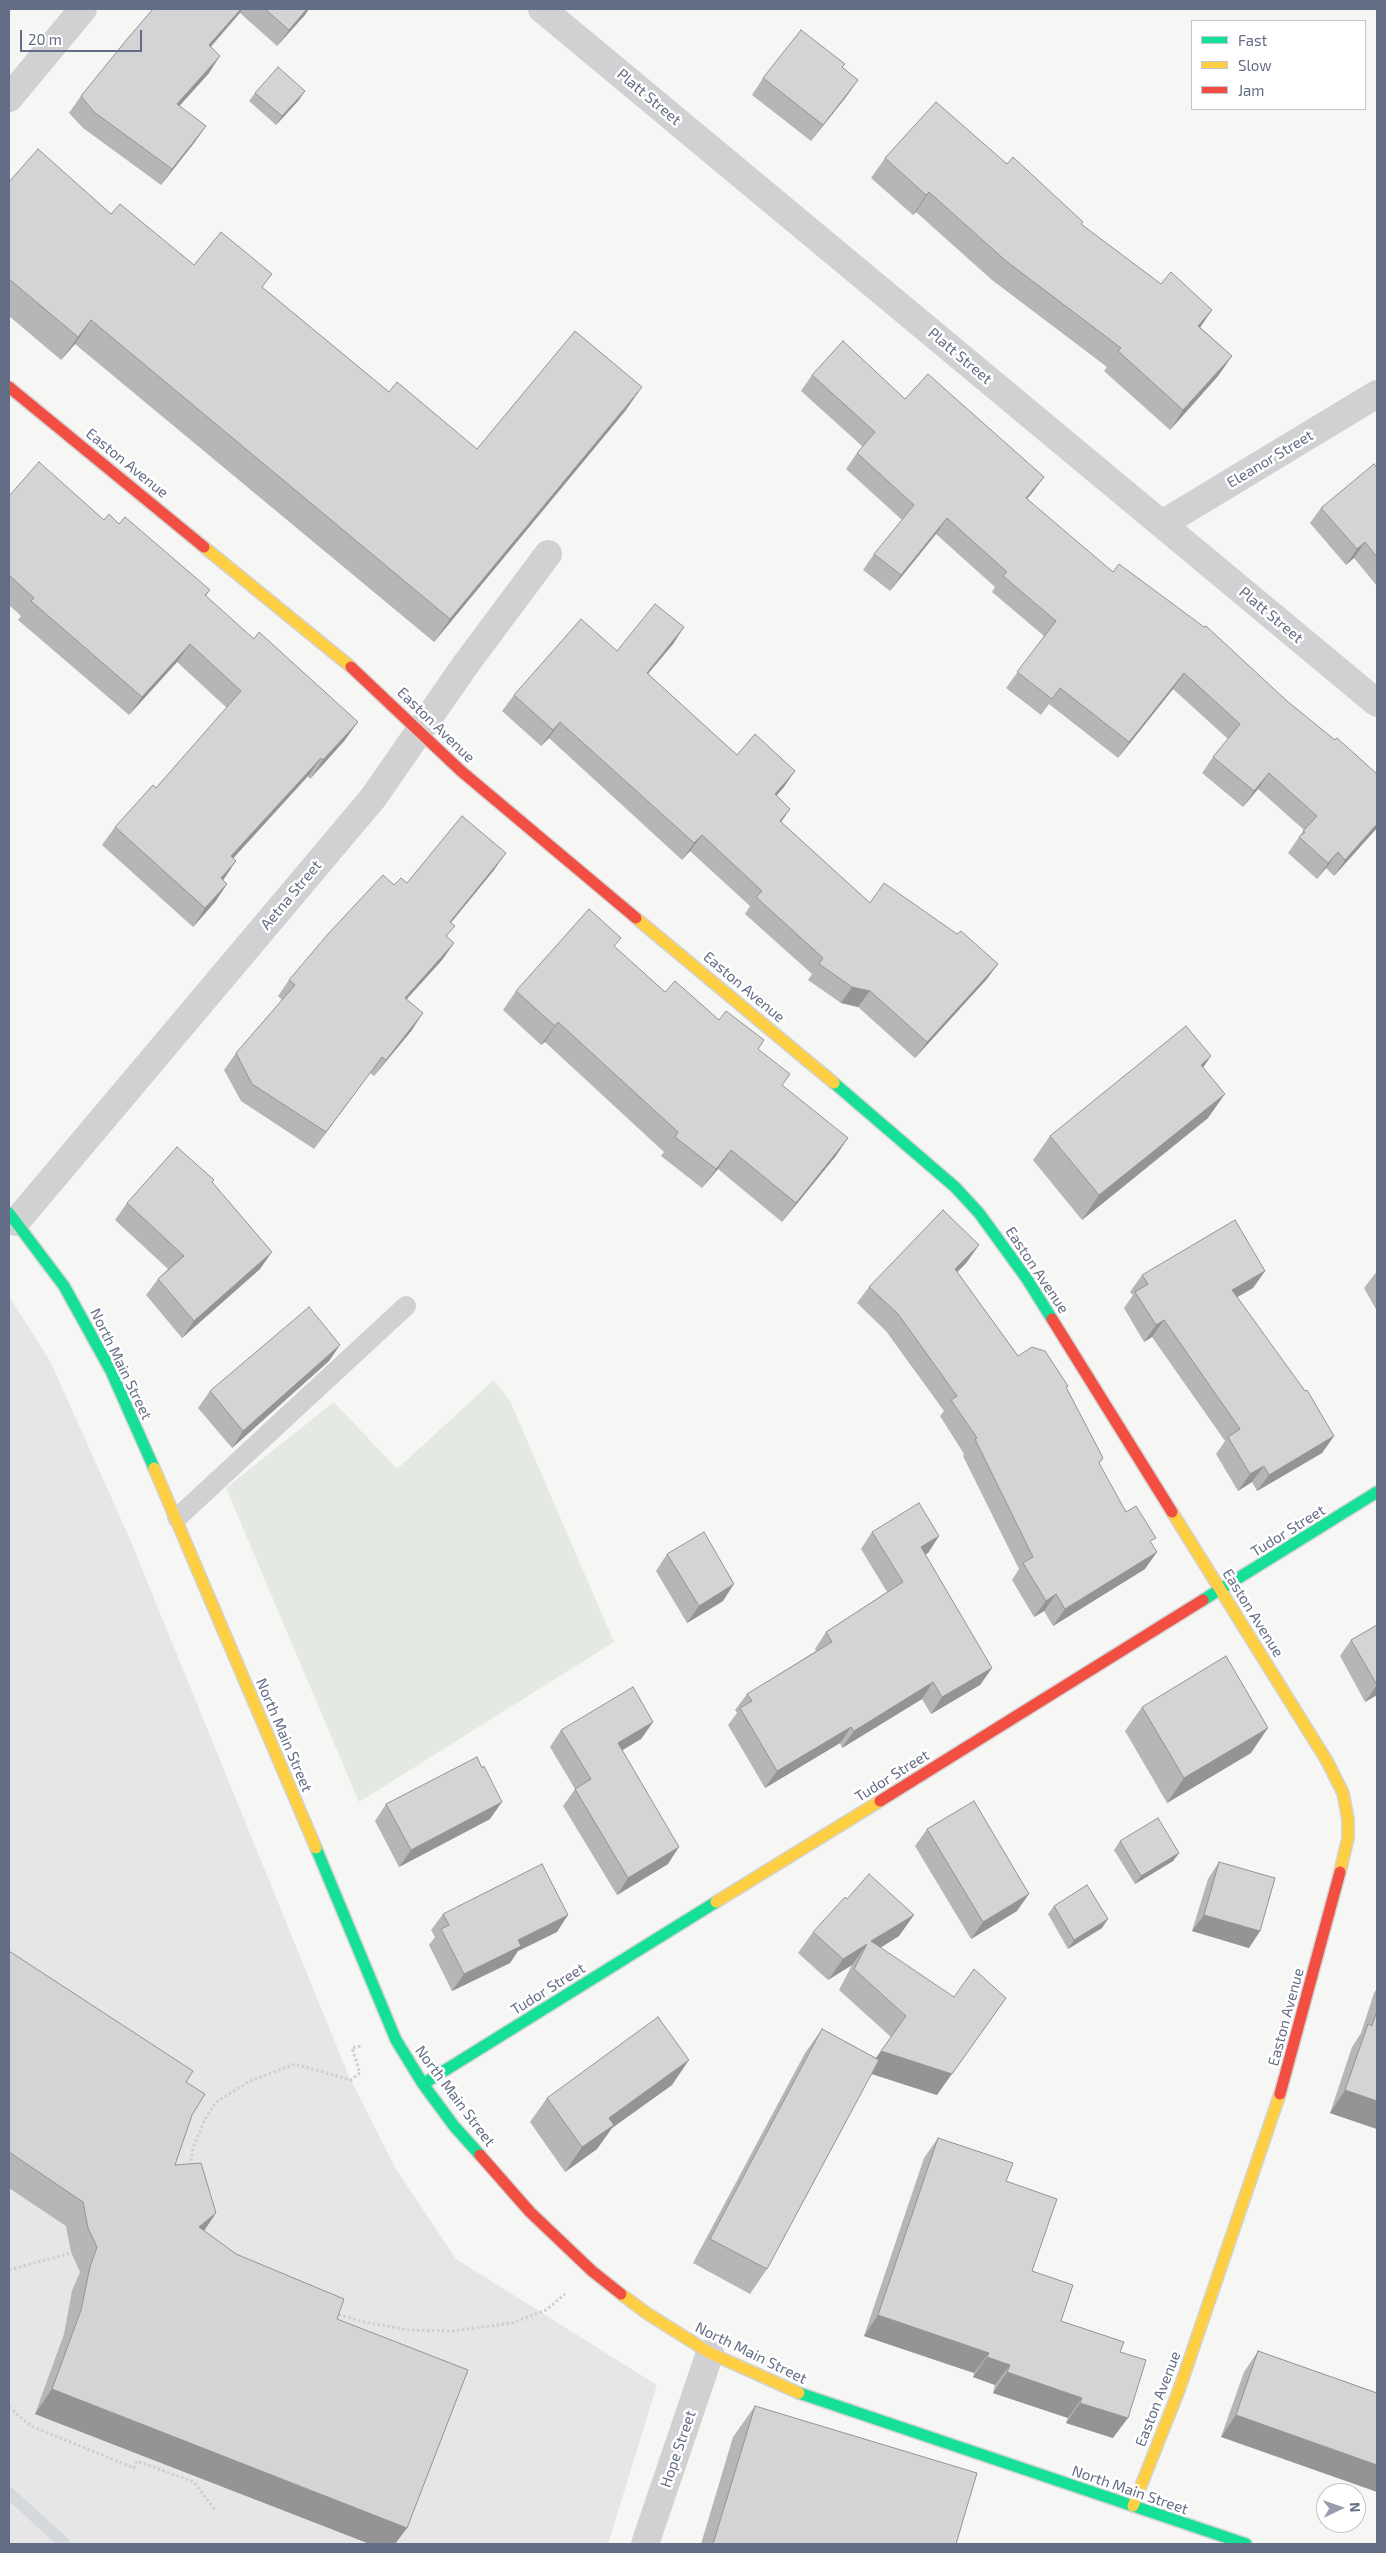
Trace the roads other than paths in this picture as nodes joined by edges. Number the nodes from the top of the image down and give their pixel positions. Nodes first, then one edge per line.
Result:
1 (83, 9) edge
2 (542, 9) edge
3 (9, 98) edge
4 (9, 387) edge
5 (1377, 394) edge
6 (1162, 524) junction
7 (548, 554) dead end
8 (1377, 703) edge
9 (420, 732) junction
10 (13, 1217) edge
11 (406, 1306) dead end
12 (1377, 1492) edge
13 (177, 1518) junction
14 (1221, 1590) junction
15 (423, 2084) junction
16 (710, 2353) junction
17 (1132, 2506) junction
18 (646, 2544) edge
19 (1246, 2544) edge

1 - 3 street
2 - 6 street, Platt Street
4 - 9 street, Easton Avenue
5 - 6 street, Eleanor Street
6 - 8 street, Platt Street
7 - 9 street, Aetna Street
9 - 10 street, Aetna Street
9 - 14 street, Easton Avenue
10 - 13 street, North Main Street
11 - 13 lane
12 - 14 street, Tudor Street
13 - 15 street, North Main Street
14 - 15 street, Tudor Street
14 - 17 street, Easton Avenue
15 - 16 street, North Main Street
16 - 17 street, North Main Street
16 - 18 street, Hope Street
17 - 19 street, North Main Street

